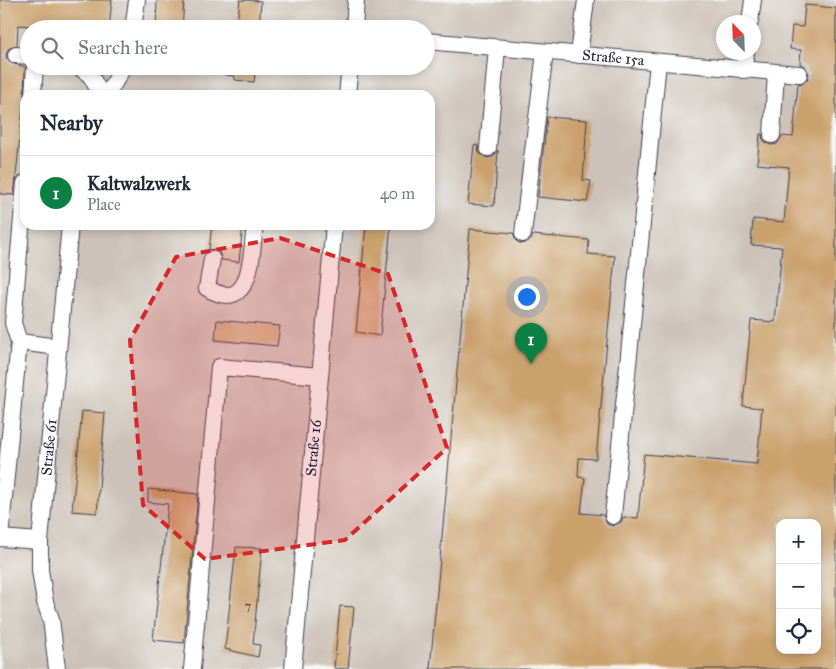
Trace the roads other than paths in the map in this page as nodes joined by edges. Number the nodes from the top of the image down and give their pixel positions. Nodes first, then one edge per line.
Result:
1 (137, 0) edge
2 (356, 0) edge
3 (586, 0) edge
4 (753, 0) edge
5 (751, 15) edge
6 (134, 20) edge
7 (355, 20) edge
8 (435, 42) edge
9 (497, 48) junction
10 (545, 52) junction
11 (579, 55) junction
12 (745, 60) edge
13 (658, 62) junction
14 (743, 70) junction
15 (776, 73) junction
16 (799, 74) dead end
17 (34, 75) edge
18 (89, 75) edge
19 (118, 75) edge
20 (349, 75) edge
21 (33, 90) edge
22 (98, 90) edge
23 (109, 90) edge
24 (348, 90) edge
25 (772, 135) dead end
26 (488, 148) dead end
27 (21, 230) edge
28 (70, 230) edge
29 (254, 230) edge
30 (334, 230) edge
31 (523, 234) dead end
32 (212, 259) dead end
33 (19, 342) junction
34 (58, 347) junction
35 (320, 376) junction
36 (613, 516) dead end
37 (0, 538) edge
38 (40, 541) junction
39 (57, 669) edge
40 (192, 669) edge
41 (293, 669) edge

1 - 6 street
2 - 7 street
3 - 11 street
4 - 5 street
8 - 9 street, Straße 15a
9 - 10 street, Straße 15a
9 - 26 street
10 - 11 street, Straße 15a
10 - 31 street
11 - 13 street, Straße 15a
12 - 14 street
13 - 14 street, Straße 15a
13 - 36 street
14 - 15 street, Straße 15a
15 - 16 street, Straße 15a
15 - 25 street
17 - 21 street
18 - 22 street
19 - 23 street
20 - 24 street
27 - 33 street
28 - 34 street, Straße 61
29 - 32 street
30 - 35 street, Straße 16
33 - 34 street
33 - 37 street
34 - 38 street, Straße 61
35 - 40 street
35 - 41 street, Straße 16
37 - 38 street
38 - 39 street, Straße 61

